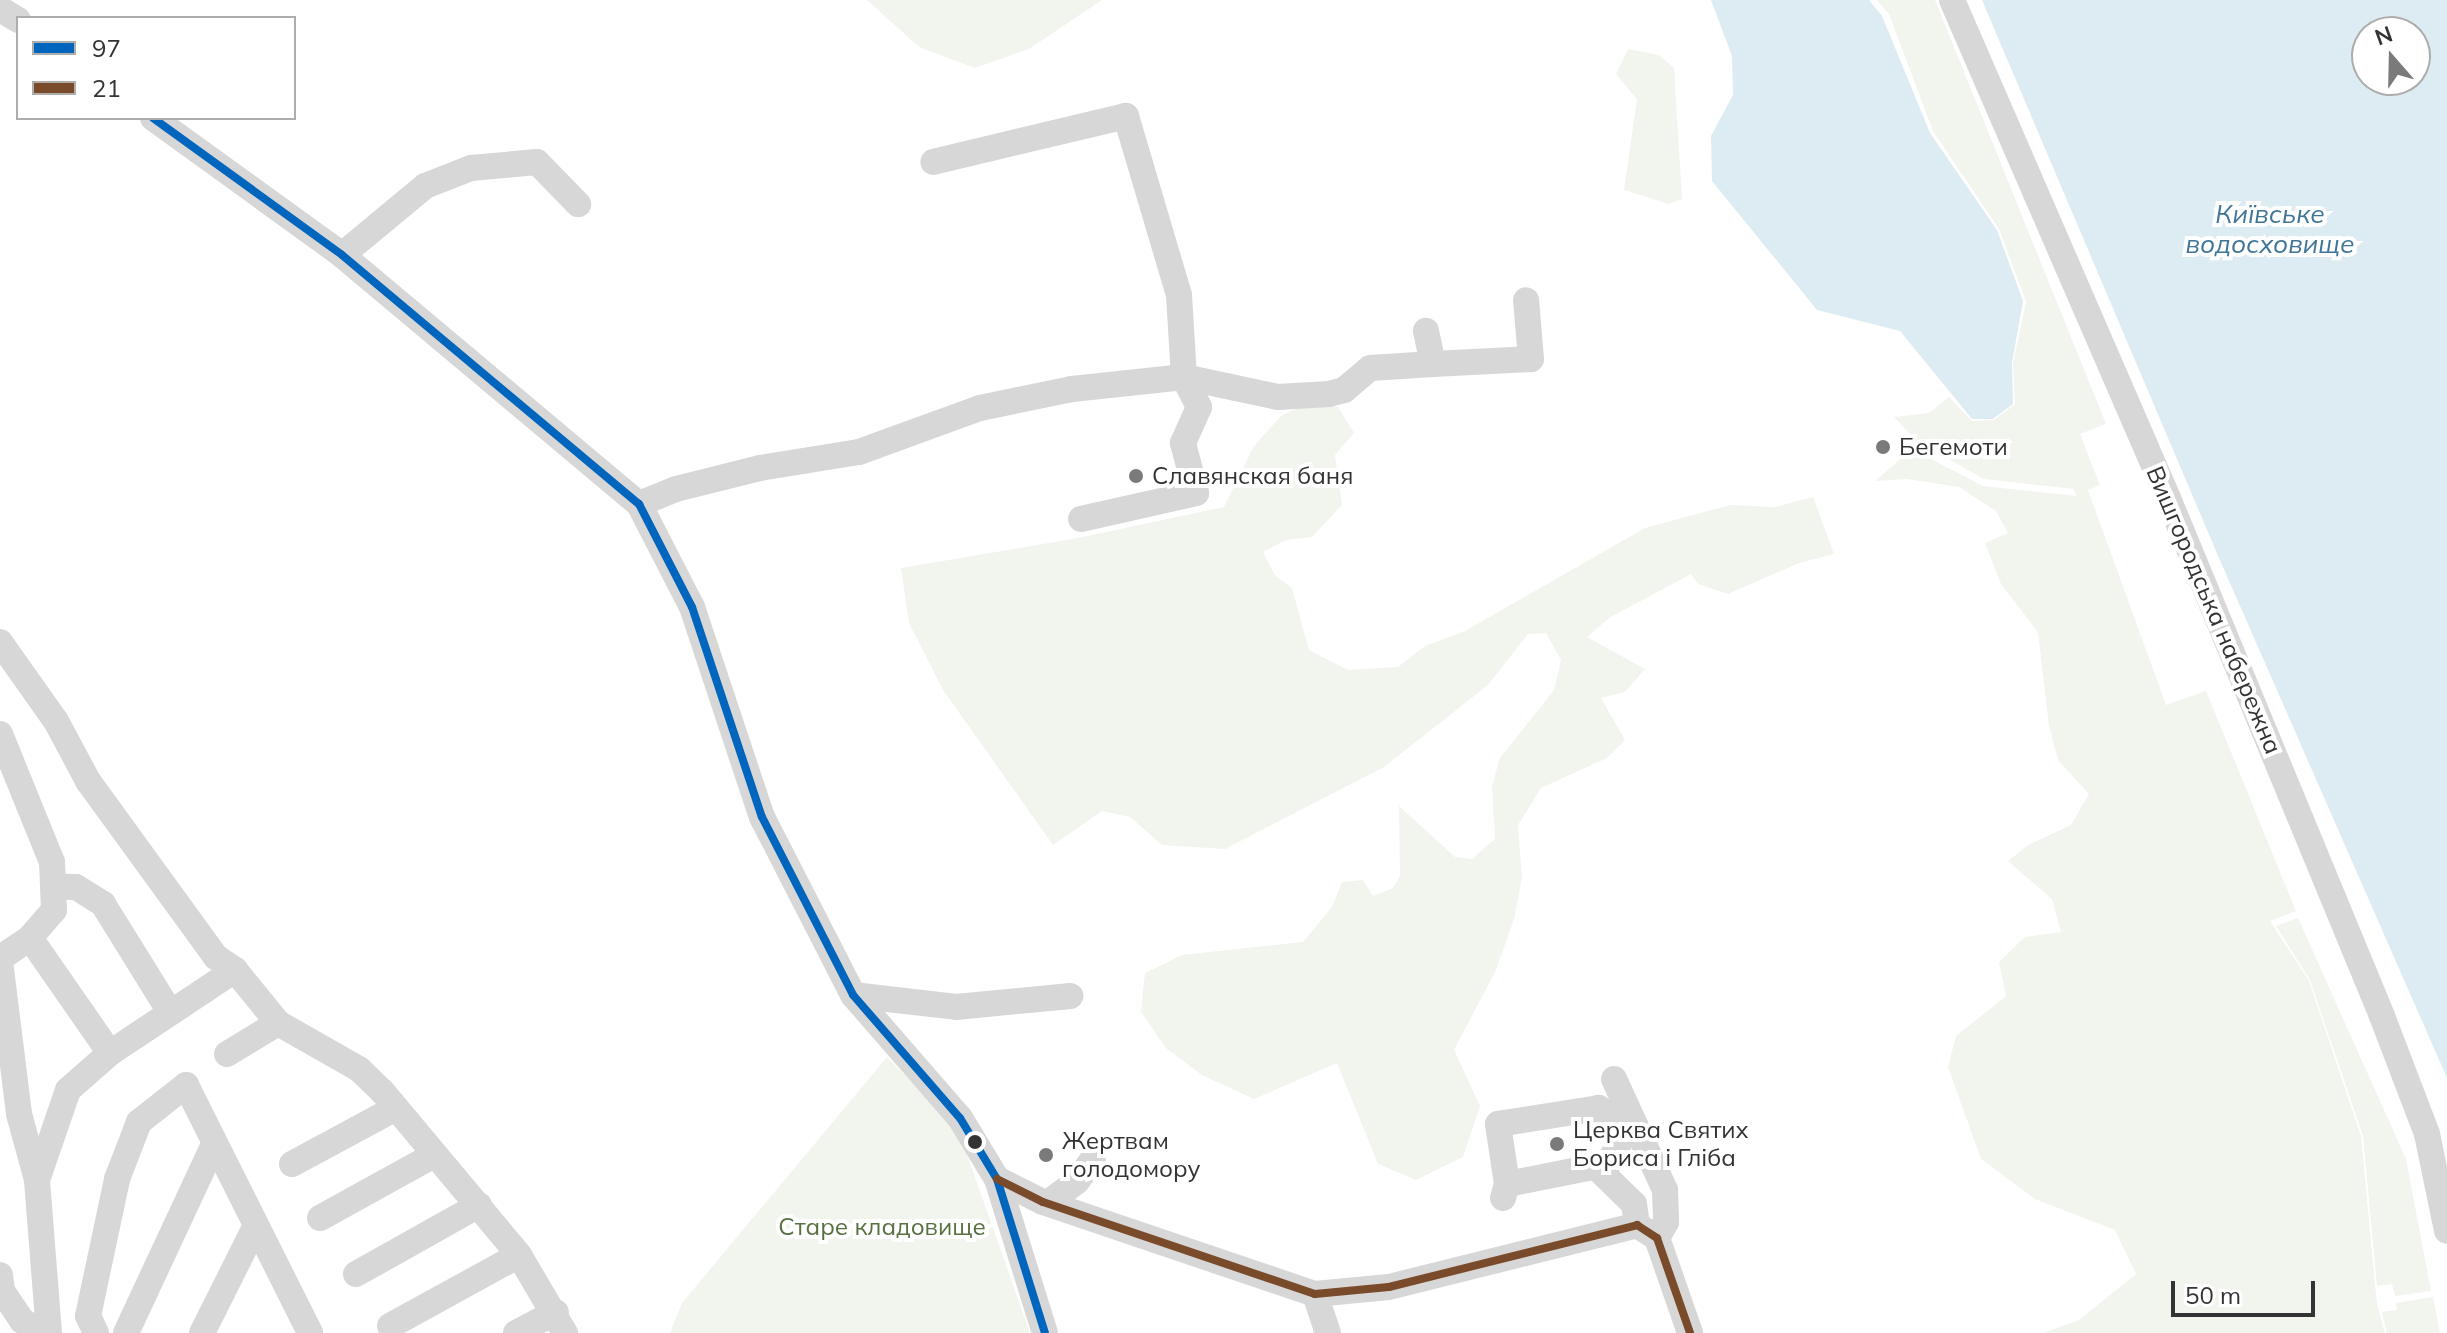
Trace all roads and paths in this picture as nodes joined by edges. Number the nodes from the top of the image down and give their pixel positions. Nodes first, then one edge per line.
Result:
1 (1952, 0) edge
2 (156, 120) edge
3 (933, 162) dead end
4 (578, 204) dead end
5 (342, 255) junction
6 (1526, 300) dead end
7 (1426, 331) dead end
8 (1433, 364) junction
9 (1184, 377) junction
10 (639, 504) junction
11 (1081, 519) dead end
12 (0, 642) edge
13 (0, 734) edge
14 (6, 773) edge
15 (54, 886) junction
16 (30, 938) junction
17 (0, 959) edge
18 (235, 970) junction
19 (853, 995) junction
20 (1070, 996) dead end
21 (170, 1012) junction
22 (278, 1023) junction
23 (110, 1053) junction
24 (227, 1054) dead end
25 (1614, 1079) dead end
26 (396, 1108) junction
27 (214, 1144) junction
28 (434, 1155) junction
29 (1093, 1159) dead end
30 (292, 1164) dead end
31 (1595, 1166) junction
32 (997, 1179) junction
33 (37, 1180) junction
34 (1048, 1203) junction
35 (479, 1205) junction
36 (320, 1218) dead end
37 (254, 1229) junction
38 (1647, 1231) junction
39 (2447, 1231) edge
40 (519, 1255) junction
41 (356, 1274) dead end
42 (0, 1275) edge
43 (1315, 1294) junction
44 (561, 1322) edge
45 (299, 1326) edge
46 (390, 1326) dead end
47 (47, 1333) edge
48 (96, 1333) edge
49 (126, 1333) edge
50 (202, 1333) edge
51 (516, 1333) edge
52 (1045, 1333) edge
53 (1328, 1333) edge
54 (1690, 1333) edge

1 - 39 street, Вишгородська набережна
2 - 5 street
3 - 9 street
4 - 5 street
5 - 10 street
6 - 8 street
7 - 8 street
8 - 9 street
9 - 10 street
9 - 11 street
10 - 19 street
12 - 18 street
13 - 14 street
14 - 15 street
15 - 16 street
15 - 21 street
16 - 17 street
16 - 23 street
17 - 33 street
18 - 21 street
18 - 22 street
19 - 20 street
19 - 32 street
21 - 23 street
22 - 24 street
22 - 26 street
23 - 33 street
25 - 38 street
26 - 28 street
26 - 30 street
27 - 37 street
27 - 48 street
27 - 49 street
28 - 35 street
28 - 36 street
29 - 34 street
31 - 31 street
31 - 38 street
32 - 34 street
32 - 52 street
33 - 47 street
34 - 43 street
35 - 40 street
35 - 41 street
37 - 45 street
37 - 50 street
38 - 43 street
38 - 54 street
40 - 44 street
40 - 46 street
42 - 47 street
43 - 53 street
44 - 51 street

